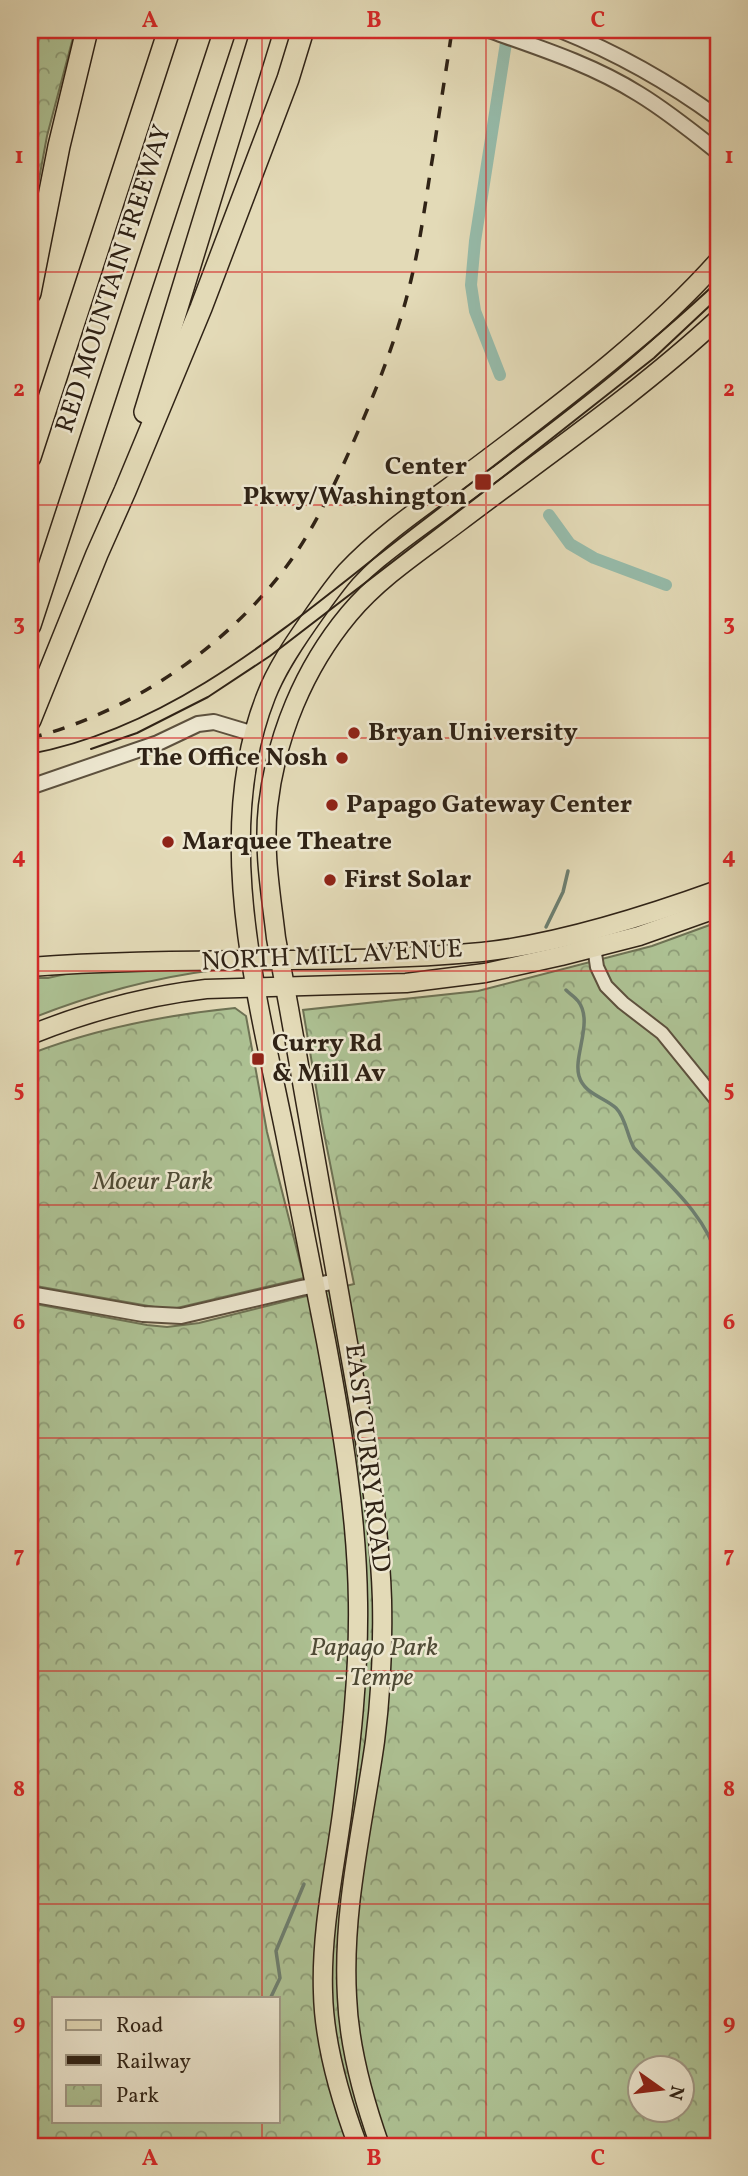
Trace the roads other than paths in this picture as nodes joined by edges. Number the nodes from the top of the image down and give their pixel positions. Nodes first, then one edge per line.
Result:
1 (87, 30) edge
2 (169, 30) edge
3 (225, 30) edge
4 (262, 30) edge
5 (303, 30) edge
6 (315, 30) edge
7 (489, 30) edge
8 (560, 30) edge
9 (288, 79) junction
10 (718, 118) edge
11 (718, 152) edge
12 (718, 261) edge
13 (30, 293) edge
14 (718, 319) edge
15 (30, 457) edge
16 (97, 554) junction
17 (30, 625) edge
18 (33, 712) edge
19 (254, 734) junction
20 (30, 787) edge
21 (718, 890) edge
22 (718, 908) edge
23 (592, 939) junction
24 (252, 960) junction
25 (280, 961) junction
26 (30, 967) edge
27 (257, 987) junction
28 (286, 987) junction
29 (30, 1034) edge
30 (718, 1102) edge
31 (337, 1281) junction
32 (315, 1285) junction
33 (30, 1294) edge
34 (358, 2146) edge
35 (380, 2146) edge

1 - 13 highway
2 - 15 highway, RED MOUNTAIN FREEWAY
3 - 17 highway, RED MOUNTAIN FREEWAY
4 - 16 highway
5 - 9 highway
6 - 9 highway
7 - 11 street
8 - 10 street
9 - 16 highway
12 - 19 main road, EAST CURRY ROAD
14 - 25 main road, EAST CURRY ROAD
16 - 18 highway
19 - 20 street
19 - 24 main road, EAST CURRY ROAD
21 - 23 main road, NORTH MILL AVENUE
22 - 23 main road, NORTH MILL AVENUE
23 - 25 main road, NORTH MILL AVENUE
23 - 28 main road, NORTH MILL AVENUE
23 - 30 street
24 - 25 main road, NORTH MILL AVENUE
24 - 26 main road, NORTH MILL AVENUE
24 - 27 main road, EAST CURRY ROAD
25 - 28 main road, EAST CURRY ROAD
27 - 28 main road, NORTH MILL AVENUE
27 - 29 main road, NORTH MILL AVENUE
27 - 32 main road, EAST CURRY ROAD
28 - 31 main road, EAST CURRY ROAD
31 - 32 street
31 - 35 main road, EAST CURRY ROAD
32 - 33 street
32 - 34 main road, EAST CURRY ROAD

